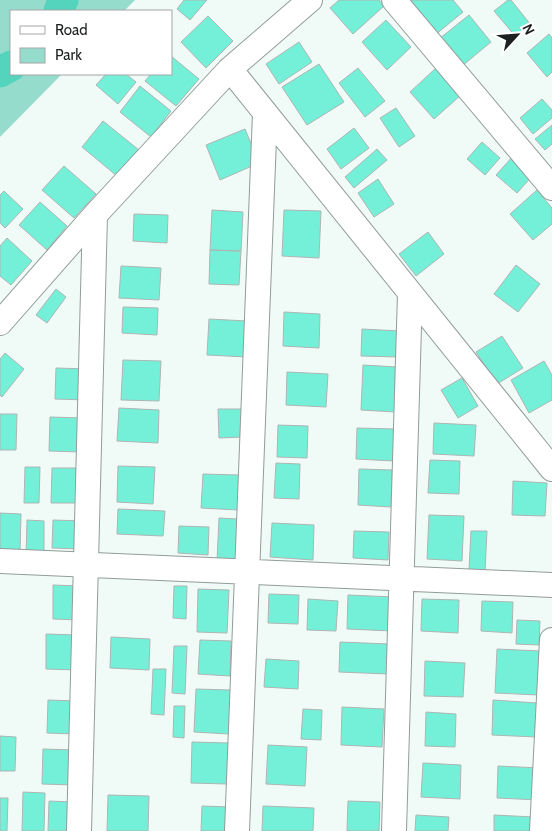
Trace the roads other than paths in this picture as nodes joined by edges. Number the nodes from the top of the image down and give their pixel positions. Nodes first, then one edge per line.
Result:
1 (310, 0) edge
2 (394, 0) edge
3 (230, 69) junction
4 (265, 113) junction
5 (544, 163) edge
6 (552, 188) edge
7 (95, 215) junction
8 (410, 292) junction
9 (0, 323) edge
10 (552, 469) edge
11 (0, 561) edge
12 (86, 565) junction
13 (247, 572) junction
14 (402, 578) junction
15 (552, 585) edge
16 (552, 640) edge
17 (79, 831) edge
18 (237, 831) edge
19 (394, 831) edge
20 (542, 831) edge

1 - 3 street
2 - 5 street
3 - 4 street
3 - 7 street
4 - 8 street
4 - 13 street
5 - 6 street
7 - 9 street
7 - 12 street
8 - 10 street
8 - 14 street
11 - 12 street
12 - 13 street
12 - 17 street
13 - 14 street
13 - 18 street
14 - 15 street
14 - 19 street
16 - 20 street

